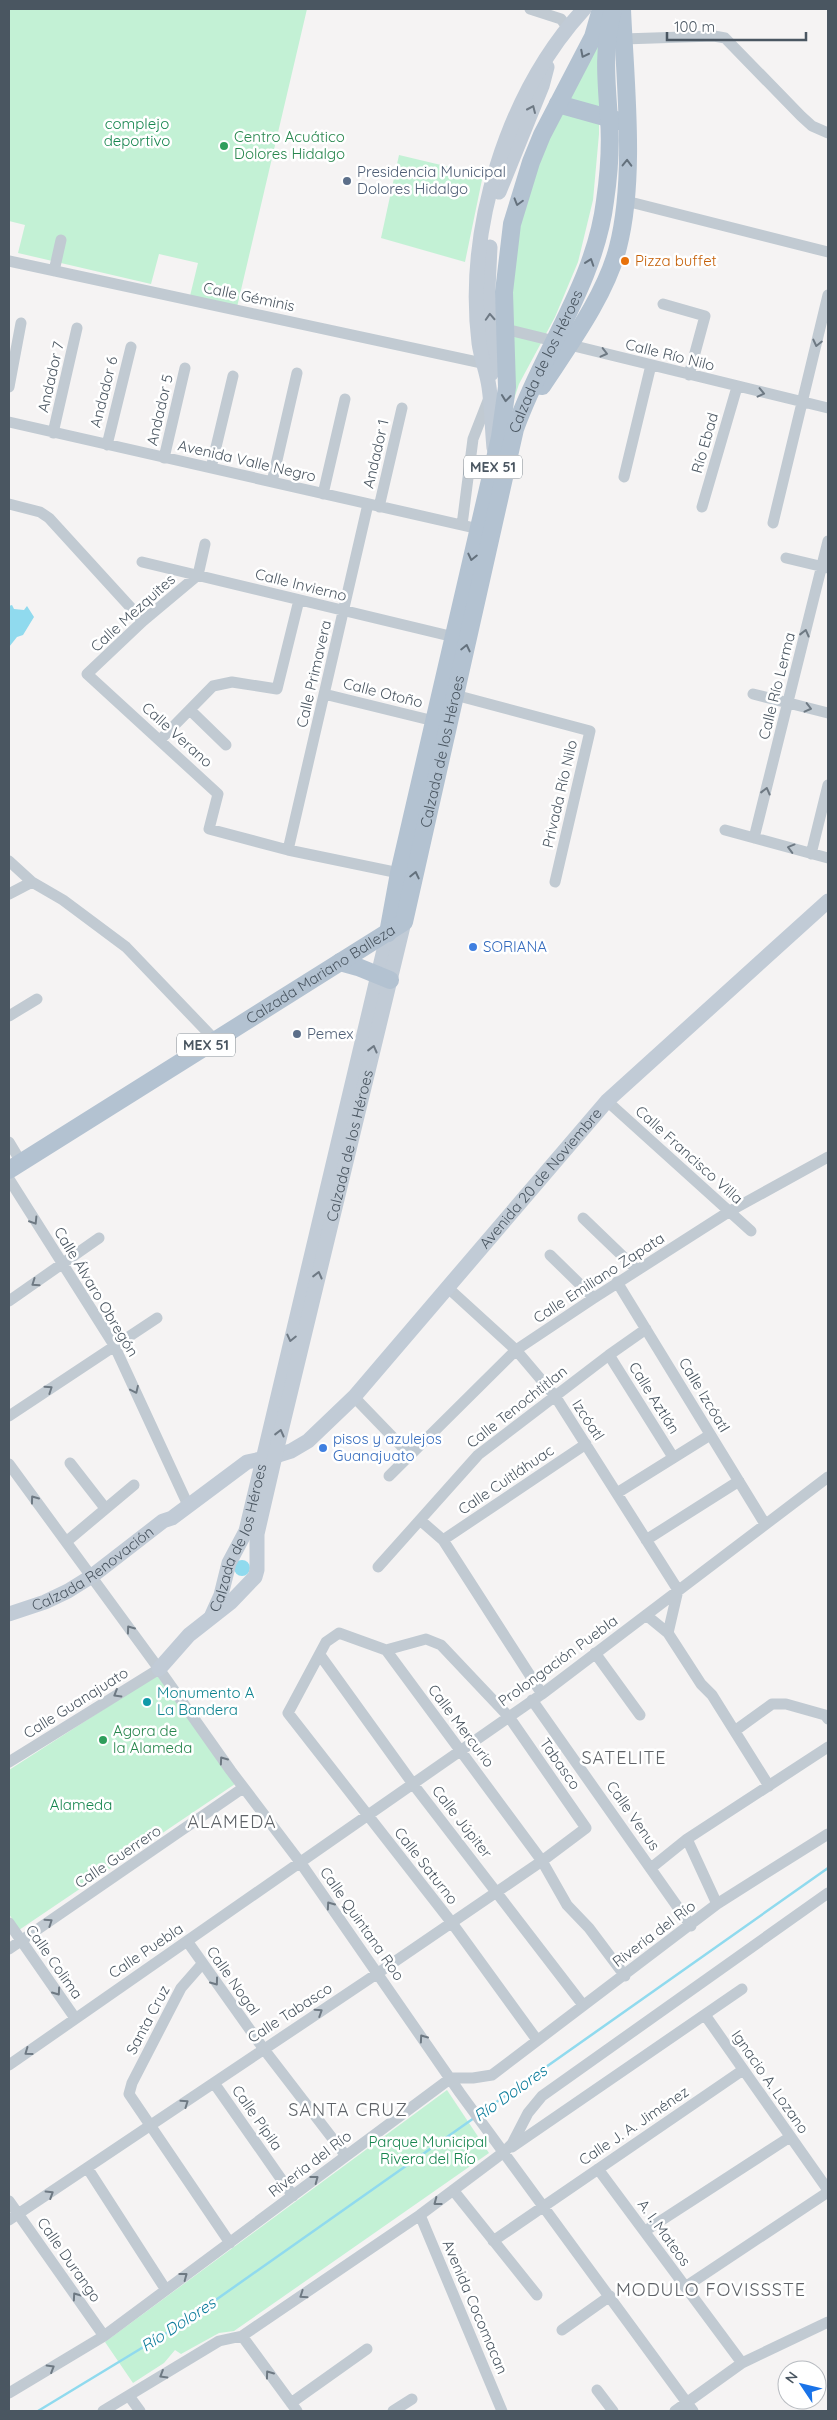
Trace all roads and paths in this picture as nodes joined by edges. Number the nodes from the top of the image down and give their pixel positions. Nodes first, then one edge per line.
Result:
1 (530, 9) edge
2 (584, 9) edge
3 (601, 9) edge
4 (613, 9) edge
5 (622, 9) edge
6 (565, 18) edge
7 (623, 39) junction
8 (536, 86) junction
9 (562, 96) junction
10 (609, 118) junction
11 (626, 122) junction
12 (828, 133) edge
13 (626, 201) junction
14 (61, 240) dead end
15 (828, 252) edge
16 (9, 261) edge
17 (54, 272) junction
18 (828, 295) edge
19 (662, 304) dead end
20 (21, 323) dead end
21 (77, 328) dead end
22 (506, 329) junction
23 (561, 342) junction
24 (131, 346) dead end
25 (651, 365) junction
26 (494, 366) junction
27 (185, 368) dead end
28 (296, 373) dead end
29 (689, 375) junction
30 (233, 376) dead end
31 (9, 387) edge
32 (737, 387) junction
33 (489, 391) junction
34 (345, 398) dead end
35 (803, 402) junction
36 (402, 408) dead end
37 (828, 408) edge
38 (9, 422) edge
39 (53, 433) junction
40 (107, 445) junction
41 (164, 458) junction
42 (495, 459) junction
43 (212, 468) junction
44 (624, 478) dead end
45 (272, 482) junction
46 (323, 494) junction
47 (9, 504) edge
48 (374, 505) junction
49 (702, 507) dead end
50 (773, 523) dead end
51 (470, 527) junction
52 (828, 541) edge
53 (205, 544) dead end
54 (786, 558) dead end
55 (142, 562) dead end
56 (825, 567) edge
57 (198, 575) junction
58 (299, 600) junction
59 (344, 611) junction
60 (144, 621) junction
61 (454, 637) junction
62 (87, 674) joint
63 (324, 694) junction
64 (753, 694) dead end
65 (455, 695) junction
66 (788, 703) junction
67 (190, 710) junction
68 (828, 713) edge
69 (434, 721) junction
70 (160, 740) junction
71 (226, 745) dead end
72 (828, 785) edge
73 (725, 830) dead end
74 (754, 838) junction
75 (288, 850) junction
76 (811, 854) junction
77 (828, 858) edge
78 (9, 861) edge
79 (399, 872) junction
80 (32, 882) junction
81 (555, 882) dead end
82 (9, 894) edge
83 (828, 901) edge
84 (404, 922) junction
85 (388, 933) junction
86 (340, 962) junction
87 (384, 977) junction
88 (37, 999) dead end
89 (11, 1010) edge
90 (215, 1040) junction
91 (607, 1100) junction
92 (9, 1142) edge
93 (828, 1157) edge
94 (15, 1166) edge
95 (9, 1179) edge
96 (730, 1212) junction
97 (583, 1218) dead end
98 (751, 1232) dead end
99 (99, 1238) dead end
100 (550, 1255) dead end
101 (61, 1264) junction
102 (637, 1270) junction
103 (618, 1282) junction
104 (447, 1287) junction
105 (594, 1298) junction
106 (9, 1301) edge
107 (157, 1318) dead end
108 (646, 1329) junction
109 (114, 1345) junction
110 (516, 1350) junction
111 (609, 1355) junction
112 (555, 1396) junction
113 (354, 1397) junction
114 (9, 1416) edge
115 (710, 1435) junction
116 (586, 1444) junction
117 (410, 1455) junction
118 (268, 1457) junction
119 (673, 1457) junction
120 (70, 1463) dead end
121 (9, 1464) edge
122 (389, 1476) dead end
123 (828, 1477) edge
124 (739, 1481) junction
125 (134, 1485) dead end
126 (617, 1494) junction
127 (188, 1505) junction
128 (105, 1508) junction
129 (420, 1520) junction
130 (765, 1524) junction
131 (442, 1540) junction
132 (646, 1540) junction
133 (66, 1542) junction
134 (235, 1556) junction
135 (257, 1565) junction
136 (378, 1566) dead end
137 (228, 1571) junction
138 (94, 1580) junction
139 (249, 1584) junction
140 (678, 1590) junction
141 (9, 1614) edge
142 (646, 1614) junction
143 (211, 1616) junction
144 (9, 1622) edge
145 (668, 1633) junction
146 (386, 1650) junction
147 (595, 1654) junction
148 (320, 1655) junction
149 (159, 1669) junction
150 (537, 1697) junction
151 (640, 1715) dead end
152 (509, 1717) junction
153 (828, 1719) edge
154 (736, 1730) junction
155 (828, 1747) edge
156 (460, 1750) junction
157 (9, 1762) edge
158 (413, 1784) junction
159 (770, 1786) junction
160 (243, 1788) junction
161 (367, 1815) junction
162 (586, 1828) joint
163 (828, 1834) edge
164 (687, 1839) junction
165 (542, 1861) junction
166 (300, 1862) junction
167 (651, 1868) junction
168 (497, 1892) junction
169 (828, 1893) edge
170 (717, 1904) junction
171 (9, 1923) edge
172 (452, 1923) junction
173 (691, 1926) junction
174 (21, 1941) junction
175 (187, 1942) junction
176 (9, 1949) edge
177 (202, 1964) junction
178 (378, 1973) junction
179 (625, 1976) junction
180 (742, 1989) dead end
181 (583, 2005) junction
182 (704, 2015) junction
183 (75, 2018) junction
184 (537, 2040) junction
185 (263, 2048) junction
186 (9, 2065) edge
187 (743, 2070) junction
188 (451, 2078) junction
189 (214, 2083) junction
190 (149, 2128) junction
191 (790, 2137) junction
192 (504, 2152) junction
193 (346, 2156) junction
194 (88, 2169) junction
195 (598, 2169) junction
196 (454, 2190) junction
197 (828, 2191) edge
198 (293, 2196) junction
199 (9, 2201) edge
200 (541, 2206) junction
201 (420, 2215) junction
202 (13, 2217) edge
203 (645, 2231) junction
204 (494, 2241) junction
205 (230, 2243) junction
206 (685, 2287) junction
207 (166, 2290) junction
208 (537, 2295) dead end
209 (610, 2296) junction
210 (828, 2322) edge
211 (562, 2330) dead end
212 (104, 2336) junction
213 (242, 2336) junction
214 (367, 2349) dead end
215 (742, 2364) junction
216 (597, 2390) dead end
217 (9, 2393) edge
218 (128, 2396) junction
219 (412, 2399) dead end
220 (294, 2407) edge
221 (690, 2407) edge
222 (104, 2411) edge
223 (140, 2411) edge
224 (393, 2411) edge
225 (502, 2411) edge
226 (613, 2411) edge
227 (675, 2411) edge

1 - 6 street
2 - 6 street
3 -> 9 main road, Calzada de los Héroes / MEX 51
4 - 10 main road, Calzada de los Héroes
5 - 7 main road
6 - 8 street
7 - 11 main road
7 - 12 street
8 - 9 street
8 - 26 street
9 - 10 main road
9 -> 22 main road, Calzada de los Héroes / MEX 51
10 - 11 main road
23 -> 10 main road, Calzada de los Héroes
13 -> 11 main road
13 - 15 street
13 - 23 main road
14 - 17 street
16 - 17 street, Calle Géminis
17 - 26 street, Calle Géminis
18 -> 35 street
19 - 29 street
20 - 31 street
21 - 39 street, Andador 7
22 - 23 street, Calle Río Nilo
22 - 26 main road, Calzada de los Héroes / MEX 51
23 -> 25 street, Calle Río Nilo
65 -> 23 main road, Calzada de los Héroes / MEX 51
24 - 40 street, Andador 6
25 - 29 street, Calle Río Nilo
25 - 44 street
26 - 33 street
26 -> 42 main road, Calzada de los Héroes / MEX 51
27 - 41 street, Andador 5
28 - 45 street
29 - 32 street, Calle Río Nilo
30 - 43 street
32 -> 35 street, Calle Río Nilo
32 - 49 street, Río Ebad
33 - 42 street
33 - 51 street
34 - 46 street
35 - 37 street, Calle Río Nilo
35 - 50 street
36 - 48 street, Andador 1
38 - 39 street, Avenida Valle Negro
39 - 40 street, Avenida Valle Negro
40 - 41 street, Avenida Valle Negro
41 - 43 street, Avenida Valle Negro
42 - 51 main road, Calzada de los Héroes / MEX 51
43 - 45 street, Avenida Valle Negro
45 - 46 street, Avenida Valle Negro
46 - 48 street, Avenida Valle Negro
47 - 60 street
48 - 51 street, Avenida Valle Negro
48 - 59 street, Calle Primavera
51 -> 61 main road, Calzada de los Héroes / MEX 51
52 - 56 street, Calle Río Lerma
53 - 57 street
54 - 56 street
55 - 57 street, Calle Invierno
66 -> 56 street, Calle Río Lerma
57 - 58 street, Calle Invierno
57 - 60 street, Calle Mezquites
58 - 59 street, Calle Invierno
58 - 67 street
59 - 61 street, Calle Invierno
59 - 63 street, Calle Primavera
60 - 62 street, Calle Mezquites
61 - 69 main road, Calzada de los Héroes / MEX 51
62 - 70 street, Calle Verano
63 - 69 street, Calle Otoño
63 - 75 street, Calle Primavera
64 - 66 street
65 - 81 street, Privada Río Nilo
84 -> 65 main road, Calzada de los Héroes / MEX 51
66 -> 68 street
74 -> 66 street, Calle Río Lerma
67 - 70 street
67 - 71 street
69 - 79 main road, Calzada de los Héroes / MEX 51
70 - 75 street, Calle Verano
72 - 76 street
73 - 74 street
76 -> 74 street
75 - 79 street
76 - 77 street
78 - 80 street
79 - 85 main road, Calzada de los Héroes / MEX 51
80 - 82 street
80 - 90 street
83 - 91 street, Avenida 20 de Noviembre
84 - 85 main road, Calzada Mariano Balleza / MEX 51
84 - 87 street, Calzada de los Héroes
85 - 86 main road, Calzada Mariano Balleza / MEX 51
85 - 87 street, Calzada de los Héroes
86 - 87 main road
86 - 90 main road, Calzada Mariano Balleza / MEX 51
87 - 118 street, Calzada de los Héroes
88 - 89 street
90 - 94 main road, Calzada Mariano Balleza / MEX 51
91 - 96 street, Calle Francisco Villa
91 - 104 street, Avenida 20 de Noviembre
92 - 94 street
93 - 96 street, Calle Emiliano Zapata
95 -> 101 street, Calle Álvaro Obregón
96 - 98 street, Calle Francisco Villa
96 - 102 street, Calle Emiliano Zapata
97 - 102 street
99 - 101 street
100 - 105 street
101 -> 106 street
101 - 109 street, Calle Álvaro Obregón
102 - 103 street, Calle Emiliano Zapata
103 - 105 street, Calle Emiliano Zapata
103 - 108 street, Calle Izcóatl
104 - 110 street, Izcóatl
104 - 113 street, Avenida 20 de Noviembre
105 - 110 street, Calle Emiliano Zapata
107 - 109 street
108 - 111 street, Calle Tenochtitlan
108 - 115 street, Calle Izcóatl
114 -> 109 street
109 -> 127 street, Calle Álvaro Obregón
110 - 112 street, Izcóatl
110 - 117 street, Calle Emiliano Zapata
111 - 112 street, Calle Tenochtitlan
111 - 119 street, Calle Aztlán
112 - 116 street, Izcóatl
112 - 129 street, Calle Tenochtitlan
113 - 117 street
113 - 118 street, Avenida 20 de Noviembre
115 - 119 street
115 - 124 street, Calle Izcóatl
116 - 126 street, Izcóatl
116 - 131 street, Calle Cuitláhuac
117 - 122 street, Calle Emiliano Zapata
118 - 127 street, Calzada Renovación
118 - 134 street, Calzada de los Héroes
118 - 135 street, Calzada de los Héroes
119 - 126 street
120 - 128 street
133 -> 121 street, Calle Quintana Roo
123 - 130 street, Prolongación Puebla
124 - 130 street, Calle Izcóatl
124 - 132 street
125 - 128 street
126 - 132 street, Izcóatl
127 - 138 street, Calzada Renovación
128 - 133 street
129 - 131 street, Calle Venus
129 - 136 street, Calle Tenochtitlan
130 - 140 street, Prolongación Puebla
131 - 150 street, Calle Venus
132 - 140 street, Izcóatl
133 - 138 street, Calle Quintana Roo
134 - 135 street
134 - 137 street, Calzada de los Héroes
135 - 139 street, Calzada de los Héroes
137 - 139 street
137 - 143 street, Calzada de los Héroes
138 - 141 street, Calzada Renovación
138 - 144 street, Calzada Renovación
149 -> 138 street, Calle Quintana Roo
139 - 143 street, Calzada de los Héroes
140 - 142 street, Prolongación Puebla
140 - 145 street
142 - 145 street
142 - 147 street, Prolongación Puebla
143 - 149 street
145 - 154 street
146 - 148 street
146 - 152 street, Tabasco
146 - 156 street, Calle Mercurio
147 - 150 street, Prolongación Puebla
147 - 151 street
148 - 158 street, Calle Júpiter
148 - 161 street, Calle Saturno
149 -> 157 street, Calle Guanajuato
160 -> 149 street, Calle Quintana Roo
150 - 152 street, Prolongación Puebla
150 - 167 street, Calle Venus
152 - 156 street, Prolongación Puebla
152 - 162 street, Tabasco
153 - 154 street
154 - 159 street
155 - 159 street
156 - 158 street, Prolongación Puebla
156 - 165 street, Calle Mercurio
158 - 161 street, Prolongación Puebla
158 - 168 street, Calle Júpiter
159 - 164 street
160 - 166 street, Calle Quintana Roo
174 -> 160 street, Calle Guerrero
161 - 166 street, Prolongación Puebla
161 - 172 street, Calle Saturno
162 - 165 street, Calle Tabasco
163 - 170 street, Riveria del Río
164 - 167 street
164 - 170 street
165 - 168 street, Calle Tabasco
165 - 179 street, Calle Mercurio
166 - 175 street, Calle Puebla
178 -> 166 street, Calle Quintana Roo
167 - 173 street, Calle Venus
168 - 172 street, Calle Tabasco
168 - 181 street, Calle Júpiter
169 - 192 street
170 - 173 street, Riveria del Río
171 - 174 street, Calle Colima
172 - 178 street, Calle Tabasco
172 - 184 street, Calle Saturno
173 - 179 street, Riveria del Río
174 - 176 street, Calle Guerrero
174 -> 183 street, Calle Colima
175 - 177 street, Calle Nogal
175 - 183 street, Calle Puebla
177 -> 185 street, Calle Nogal
177 - 190 street, Santa Cruz
185 -> 178 street, Calle Tabasco
188 -> 178 street, Calle Quintana Roo
179 - 181 street, Riveria del Río
180 - 182 street
181 - 184 street, Riveria del Río
182 - 187 street, Ignacio A. Lozano
182 - 192 street
183 -> 186 street, Calle Puebla
184 - 188 street, Riveria del Río
185 - 189 street, Calle Tabasco
185 - 193 street, Calle Nogal
187 - 191 street, Ignacio A. Lozano
187 - 195 street, Calle J. A. Jiménez
188 - 192 street, Calle Quintana Roo
188 - 193 street, Riveria del Río
190 -> 189 street, Calle Tabasco
189 - 198 street, Calle Pípila
190 - 194 street, Calle Tabasco
190 - 205 street
191 - 197 street, Ignacio A. Lozano
191 - 203 street
192 - 196 street
192 - 200 street, Calle Quintana Roo
198 -> 193 street, Riveria del Río
202 -> 194 street, Calle Tabasco
194 - 207 street
195 - 200 street, Calle J. A. Jiménez
195 - 203 street, A. I. Mateos
196 -> 201 street
196 - 204 street
197 - 206 street
198 - 205 street, Riveria del Río
199 - 202 street, Calle Durango
200 - 204 street, Calle J. A. Jiménez
200 - 209 street, Calle Quintana Roo
201 -> 213 street
201 - 225 street, Avenida Cocomacan
212 -> 202 street, Calle Durango
203 - 206 street, A. I. Mateos
204 - 208 street
207 -> 205 street, Riveria del Río
206 - 215 street, A. I. Mateos
207 - 212 street, Riveria del Río
209 - 211 street
209 - 221 street, Calle Quintana Roo
210 - 215 street
217 -> 212 street, Riveria del Río
213 -> 218 street
220 -> 213 street
214 - 220 street
215 - 221 street
216 - 226 street
218 - 222 street
218 - 223 street
219 - 224 street
221 - 227 street

